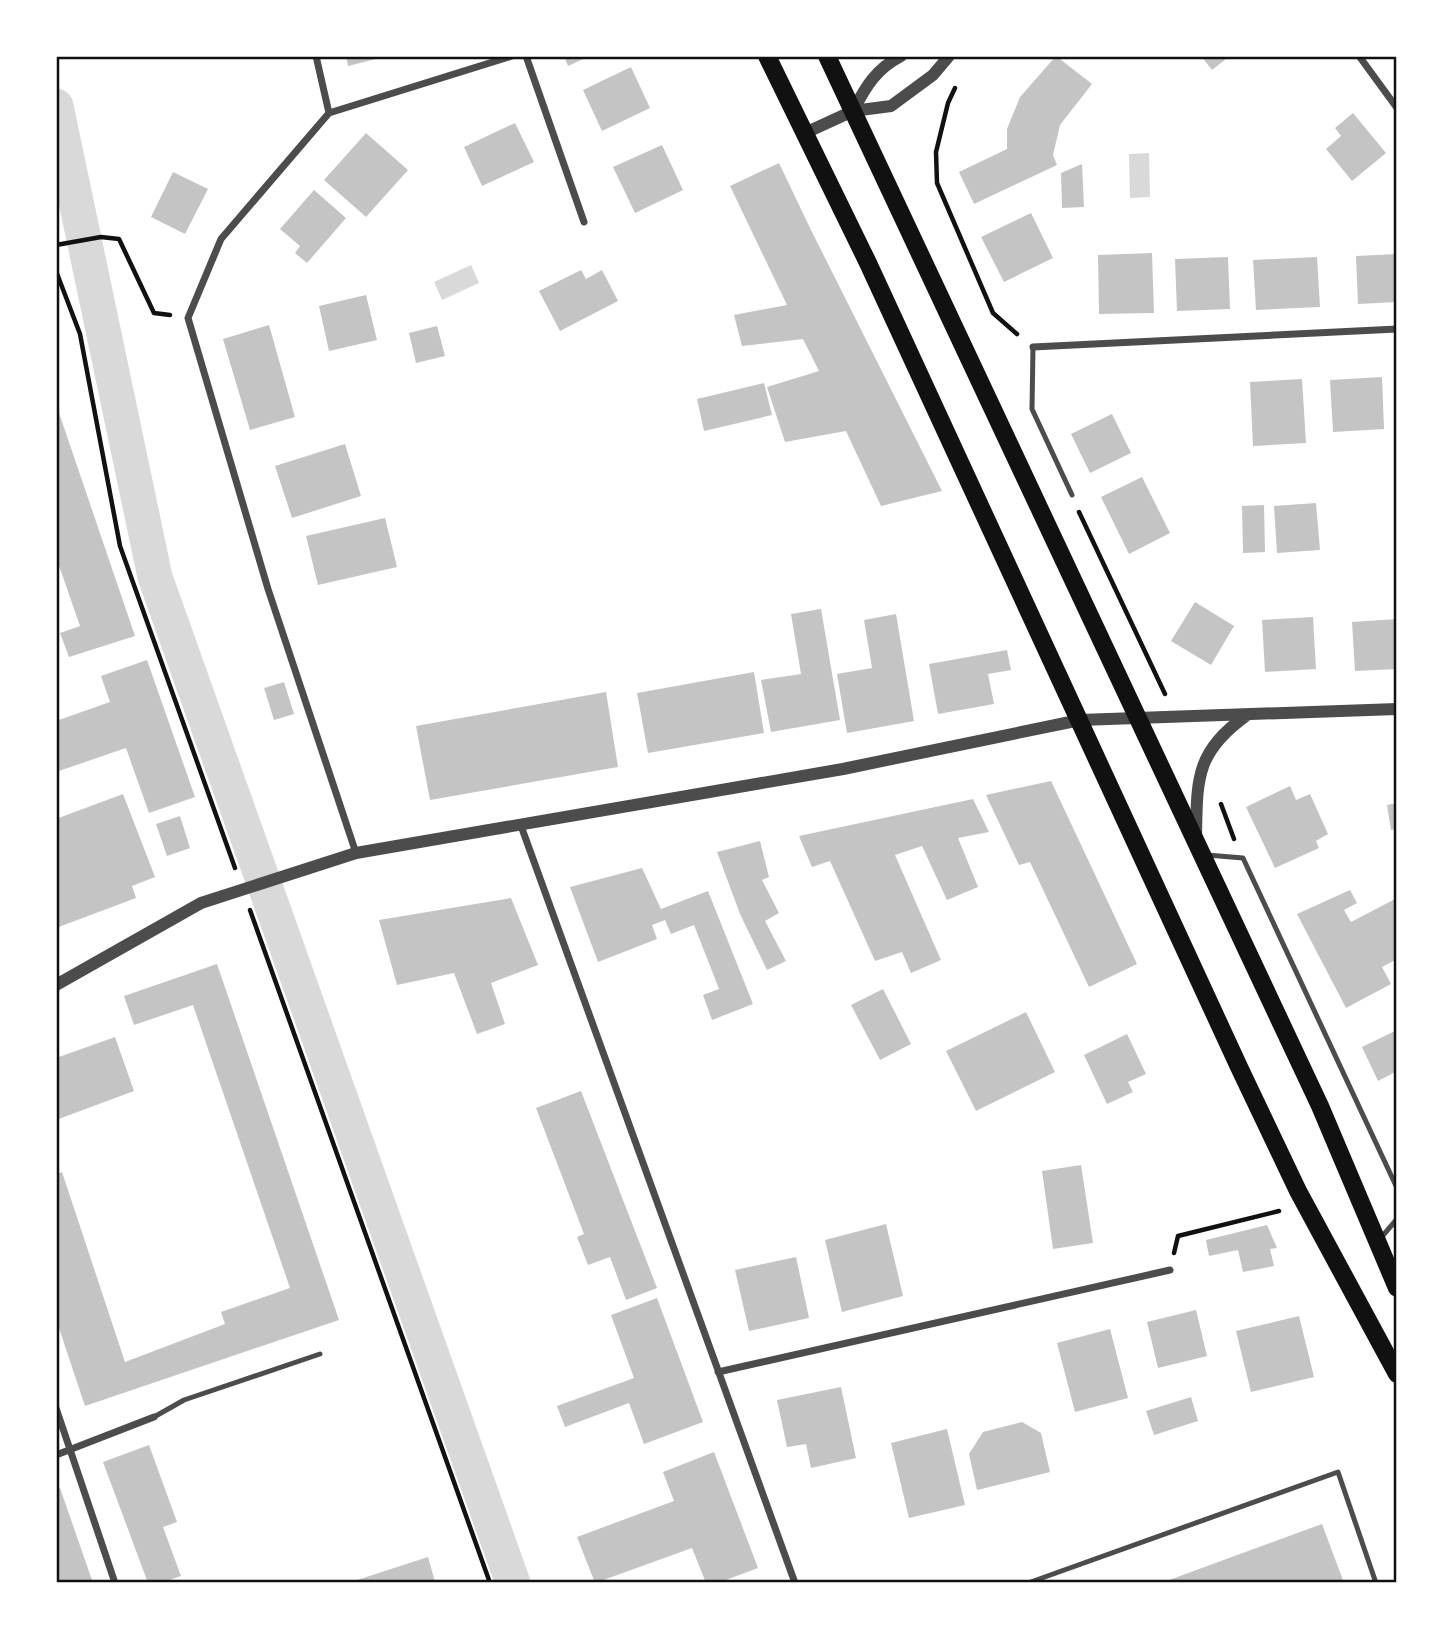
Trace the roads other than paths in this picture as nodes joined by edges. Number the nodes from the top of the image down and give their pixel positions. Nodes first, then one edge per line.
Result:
1 (316, 56) edge
2 (512, 56) edge
3 (526, 56) edge
4 (767, 56) edge
5 (827, 56) edge
6 (901, 56) edge
7 (949, 56) edge
8 (1359, 56) edge
9 (1397, 108) edge
10 (853, 111) junction
11 (329, 113) junction
12 (805, 133) junction
13 (584, 222) dead end
14 (1397, 329) edge
15 (1032, 347) joint
16 (1072, 495) road end
17 (1397, 709) edge
18 (1247, 715) junction
19 (1136, 716) junction
20 (1080, 720) junction
21 (520, 823) junction
22 (1198, 848) junction
23 (356, 853) junction
24 (56, 985) edge
25 (1397, 1188) edge
26 (1397, 1219) edge
27 (1377, 1242) junction
28 (1170, 1270) road end
29 (1397, 1288) edge
30 (320, 1354) dead end
31 (718, 1372) junction
32 (1397, 1374) edge
33 (56, 1408) edge
34 (154, 1418) joint
35 (71, 1450) junction
36 (56, 1454) edge
37 (115, 1583) edge
38 (795, 1583) edge
39 (1028, 1583) edge
40 (1376, 1583) edge

1 - 11 street
2 - 11 street
3 - 13 street
4 - 12 main road
5 - 10 main road
6 - 10 street
7 - 10 street
8 - 9 street
10 - 12 street
10 - 19 main road
11 - 23 street
12 - 20 main road
14 - 15 street
15 - 16 lane
17 - 18 street
18 - 19 street
18 - 22 street
19 - 20 street
19 - 22 main road
20 - 21 street
20 - 32 main road
21 - 23 street
21 - 31 street
22 - 25 lane
22 - 27 main road
23 - 24 street
26 - 27 lane
27 - 29 main road
28 - 31 street
30 - 34 lane
31 - 38 street
33 - 35 street
34 - 35 street
35 - 36 street
35 - 37 street
39 - 40 lane

